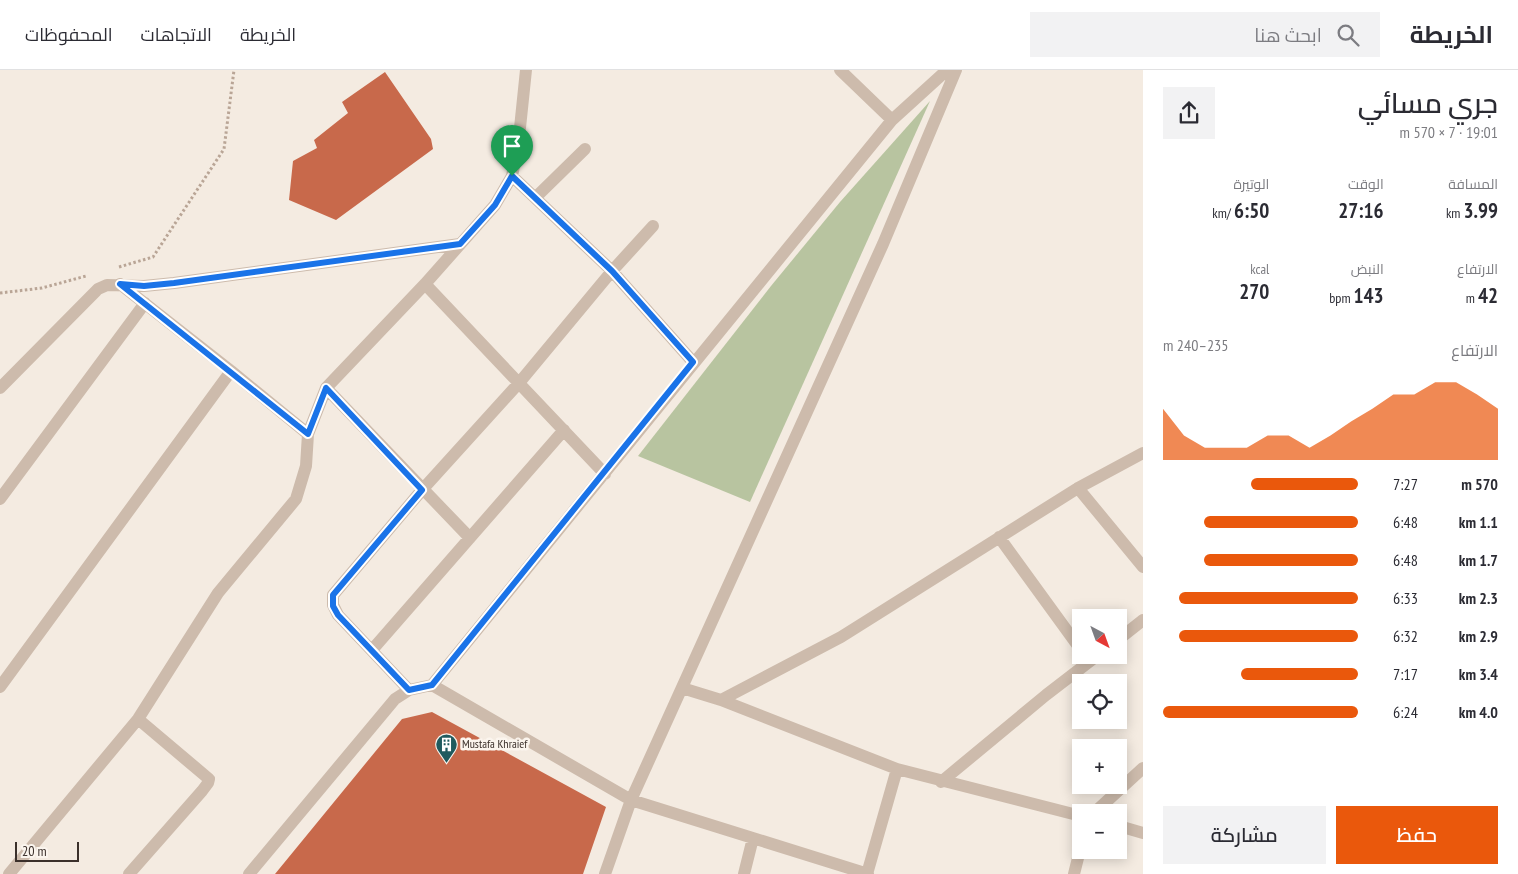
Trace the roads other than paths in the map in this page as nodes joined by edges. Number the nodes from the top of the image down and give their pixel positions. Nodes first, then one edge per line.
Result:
1 (526, 70) edge
2 (840, 70) edge
3 (947, 70) edge
4 (956, 70) edge
5 (892, 120) junction
6 (584, 148) dead end
7 (512, 176) junction
8 (536, 197) junction
9 (653, 226) dead end
10 (460, 244) junction
11 (612, 271) junction
12 (120, 284) junction
13 (425, 284) junction
14 (145, 303) junction
15 (693, 362) junction
16 (231, 371) junction
17 (519, 382) junction
18 (0, 388) edge
19 (326, 388) junction
20 (564, 430) junction
21 (308, 434) junction
22 (1143, 453) edge
23 (605, 474) junction
24 (1078, 488) junction
25 (422, 490) junction
26 (0, 499) edge
27 (1000, 537) junction
28 (470, 538) junction
29 (1143, 567) edge
30 (1143, 620) edge
31 (1128, 632) edge
32 (1072, 637) edge
33 (372, 650) junction
34 (1083, 664) edge
35 (432, 685) junction
36 (0, 687) edge
37 (682, 688) junction
38 (409, 690) junction
39 (721, 700) junction
40 (138, 719) junction
41 (1143, 768) edge
42 (898, 769) junction
43 (941, 782) junction
44 (631, 800) junction
45 (1104, 804) edge
46 (1072, 814) edge
47 (1127, 828) edge
48 (1143, 833) edge
49 (752, 838) junction
50 (1078, 859) edge
51 (9, 874) edge
52 (129, 874) edge
53 (249, 874) edge
54 (605, 874) edge
55 (744, 874) edge
56 (867, 874) edge
57 (1074, 874) edge

1 - 7 street
2 - 5 street
3 - 5 street
4 - 37 street
5 - 15 street
6 - 8 street
7 - 8 street
7 - 10 street
8 - 11 street
9 - 11 street
10 - 12 street
10 - 13 street
11 - 15 street
11 - 17 street
12 - 14 street
12 - 18 street
13 - 17 street
13 - 19 street
14 - 16 street
14 - 26 street
15 - 23 street
16 - 21 street
16 - 36 street
17 - 20 street
17 - 25 street
19 - 21 street
19 - 25 street
20 - 23 street
20 - 28 street
21 - 40 street
22 - 24 street
23 - 35 street
24 - 27 street
24 - 29 street
25 - 28 street
25 - 33 street
27 - 32 street
27 - 39 street
28 - 33 street
30 - 31 street
33 - 38 street
34 - 43 street
35 - 38 street
35 - 44 street
37 - 39 street
37 - 44 street
38 - 53 street
39 - 42 street
40 - 51 street
40 - 52 street
41 - 45 street
42 - 43 street
42 - 56 street
43 - 46 street
44 - 49 street
44 - 54 street
47 - 48 street
49 - 55 street
49 - 56 street
50 - 57 street

